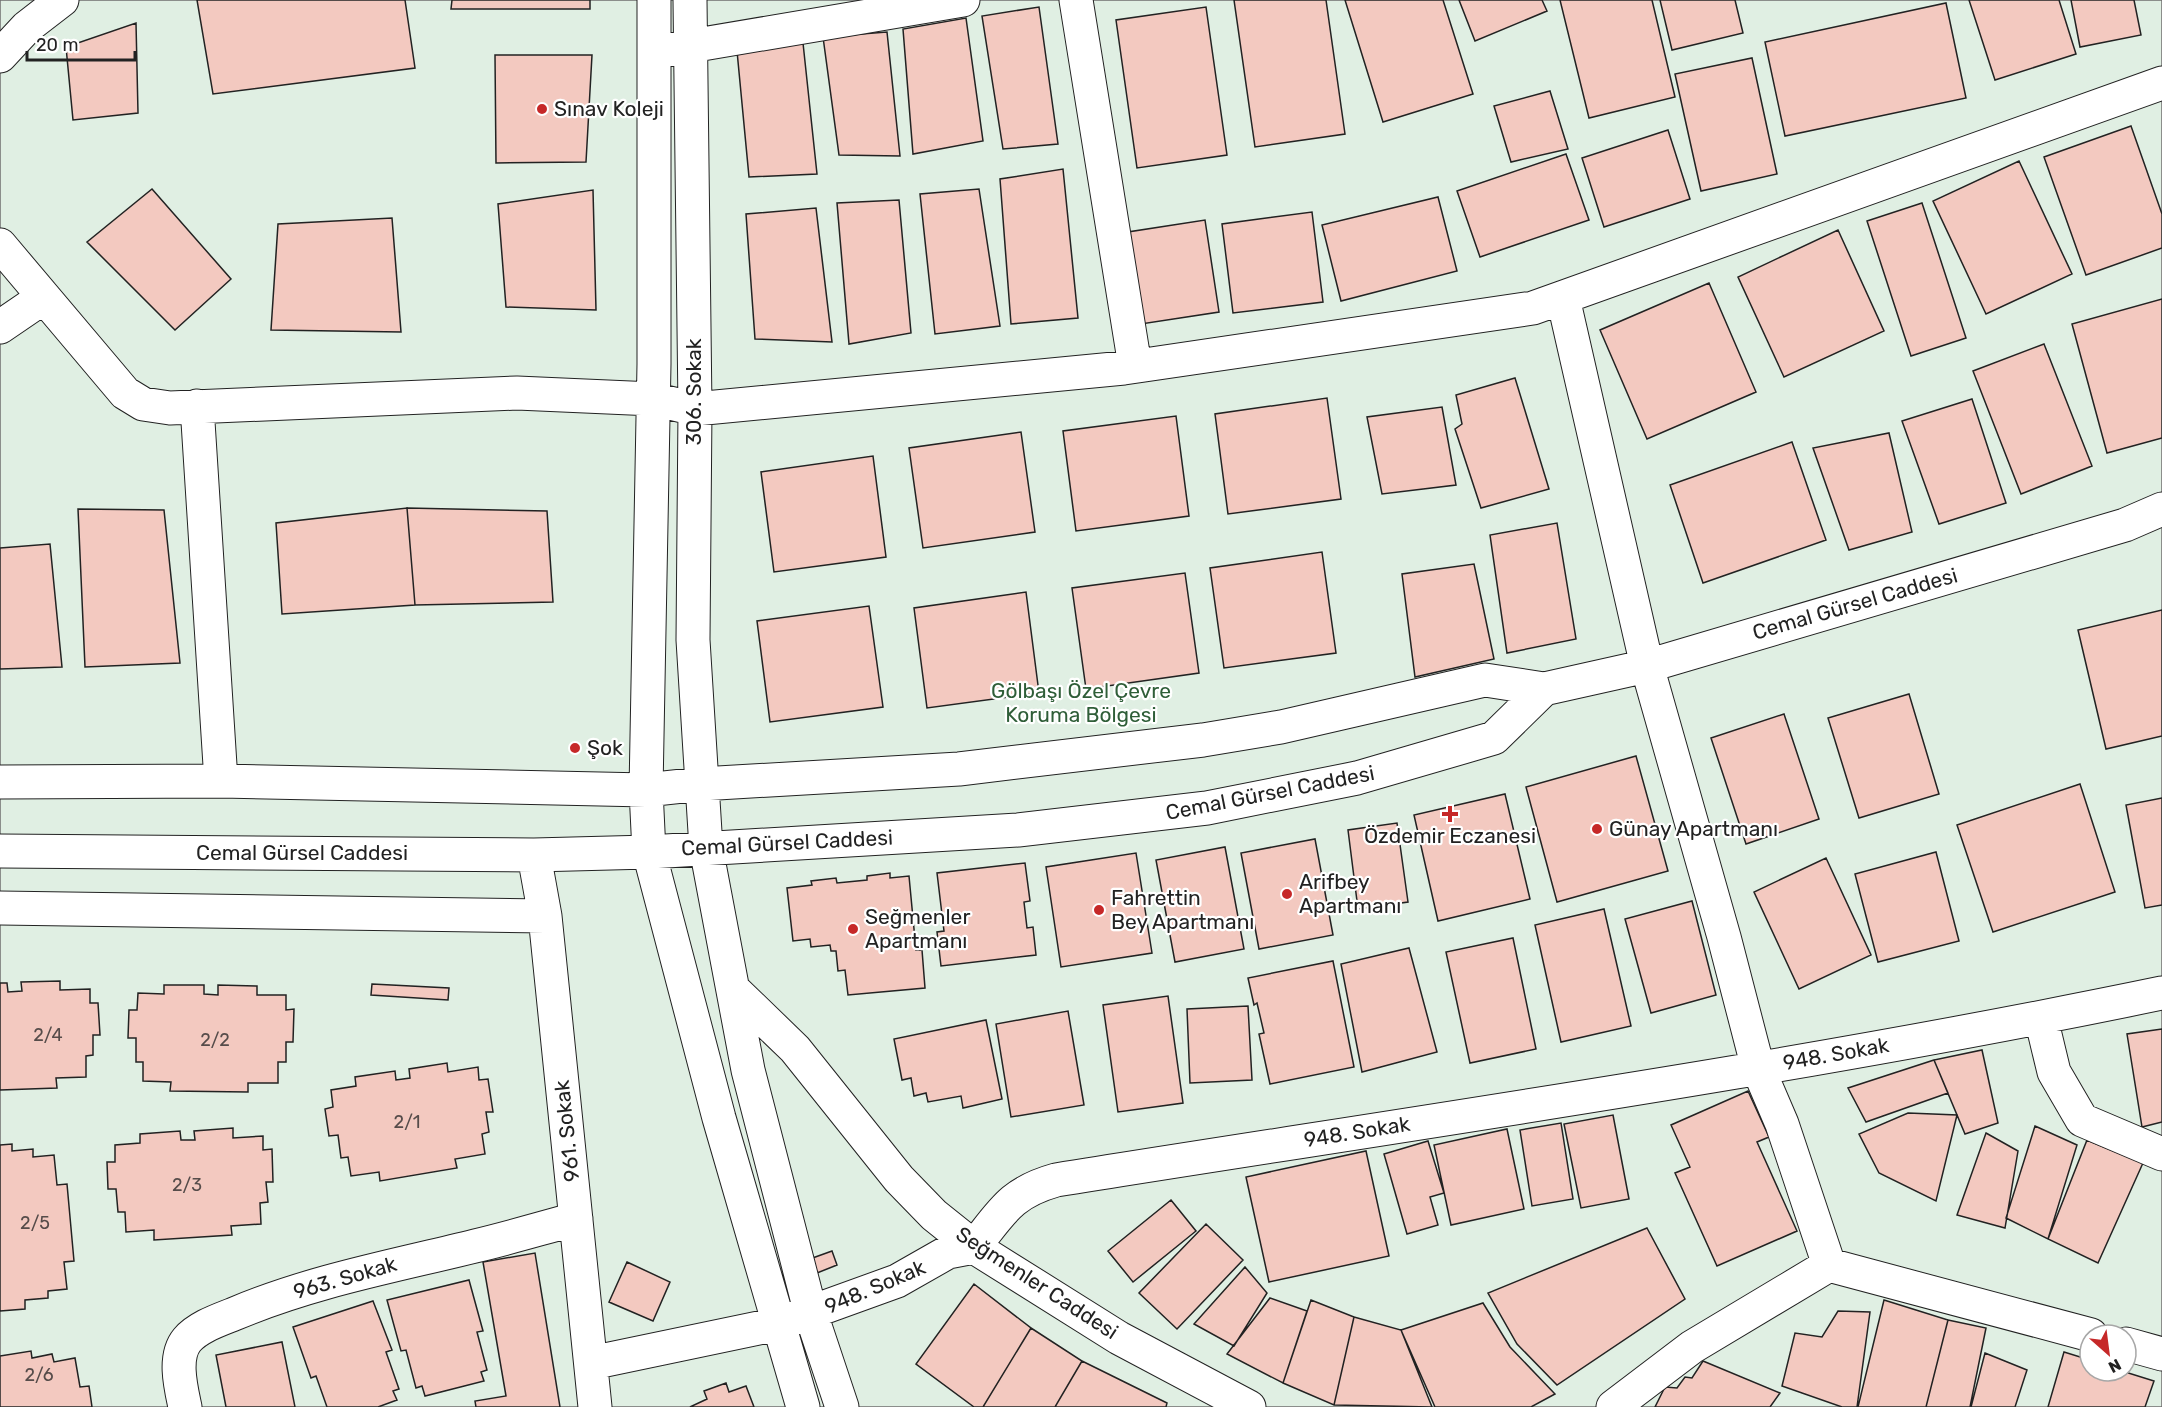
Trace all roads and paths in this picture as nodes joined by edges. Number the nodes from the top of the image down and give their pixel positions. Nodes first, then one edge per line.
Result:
1 (62, 0) edge
2 (654, 0) edge
3 (690, 0) edge
4 (963, 0) edge
5 (1076, 0) edge
6 (690, 46) junction
7 (654, 52) junction
8 (0, 56) edge
9 (2162, 84) edge
10 (0, 245) edge
11 (44, 297) junction
12 (1563, 298) junction
13 (0, 327) edge
14 (1135, 366) junction
15 (653, 399) junction
16 (197, 406) junction
17 (695, 409) junction
18 (2162, 509) edge
19 (2162, 524) edge
20 (2124, 525) junction
21 (1647, 666) junction
22 (1544, 689) junction
23 (221, 781) junction
24 (0, 782) edge
25 (701, 784) junction
26 (646, 790) junction
27 (706, 848) junction
28 (0, 851) edge
29 (649, 852) junction
30 (534, 855) junction
31 (0, 909) edge
32 (545, 916) junction
33 (733, 989) junction
34 (2162, 993) edge
35 (2041, 1018) junction
36 (1758, 1068) junction
37 (2162, 1154) edge
38 (576, 1219) junction
39 (974, 1247) junction
40 (1829, 1265) junction
41 (810, 1314) junction
42 (778, 1324) junction
43 (2078, 1332) edge
44 (2138, 1347) edge
45 (2162, 1354) edge
46 (591, 1363) junction
47 (185, 1407) edge
48 (595, 1407) edge
49 (803, 1407) edge
50 (842, 1407) edge
51 (1249, 1407) edge
52 (1613, 1407) edge

1 - 8 street
2 - 7 street
3 - 6 street, 306. Sokak
4 - 6 street
5 - 14 street
6 - 7 street
6 - 17 street, 306. Sokak
7 - 15 street
9 - 12 street
10 - 11 street
11 - 13 street
11 - 16 street
12 - 14 street
12 - 21 street
14 - 17 street
15 - 16 street
15 - 17 street
15 - 26 street
16 - 23 street
17 - 25 street, 306. Sokak
18 - 20 street, Cemal Gürsel Caddesi
19 - 20 street
20 - 21 street, Cemal Gürsel Caddesi
21 - 22 street, Cemal Gürsel Caddesi
21 - 36 street
22 - 25 street, Cemal Gürsel Caddesi
22 - 27 street, Cemal Gürsel Caddesi
23 - 24 street, Cemal Gürsel Caddesi
23 - 26 street, Cemal Gürsel Caddesi
25 - 26 street, Cemal Gürsel Caddesi
25 - 27 street, 306. Sokak
26 - 29 street
27 - 29 street, Cemal Gürsel Caddesi
27 - 33 street, 306. Sokak
28 - 30 street, Cemal Gürsel Caddesi
29 - 30 street, Cemal Gürsel Caddesi
29 - 42 street
30 - 32 street, 961. Sokak
31 - 32 street
32 - 38 street, 961. Sokak
33 - 39 street, Seğmenler Caddesi
33 - 41 street, 306. Sokak
34 - 35 street, 948. Sokak
35 - 36 street, 948. Sokak
35 - 37 street
36 - 39 street, 948. Sokak
36 - 40 street
38 - 46 street, 961. Sokak
38 - 47 street, 963. Sokak
39 - 41 street, 948. Sokak
39 - 51 street, Seğmenler Caddesi
40 - 43 street
40 - 52 street
41 - 42 street, 948. Sokak
41 - 50 street, 306. Sokak
42 - 46 street, 948. Sokak
42 - 49 street
44 - 45 street
46 - 48 street, 961. Sokak

